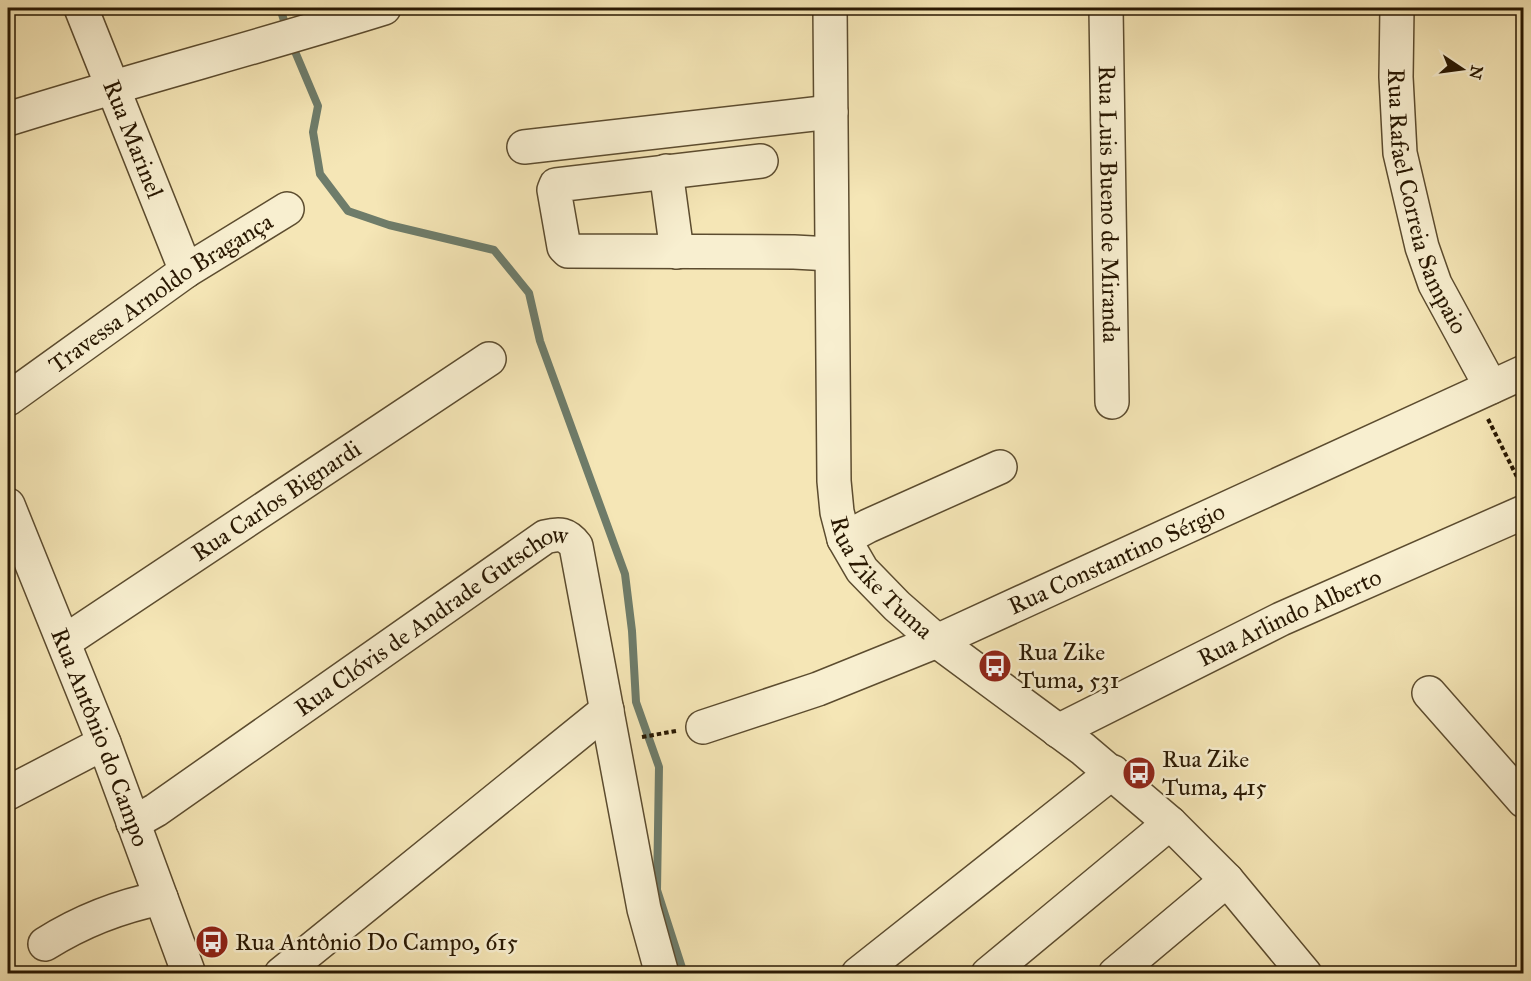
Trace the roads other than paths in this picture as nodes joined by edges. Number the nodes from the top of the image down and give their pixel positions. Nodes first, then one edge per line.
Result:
1 (81, 8) edge
2 (384, 8) edge
3 (830, 8) edge
4 (1106, 8) edge
5 (1396, 8) edge
6 (111, 87) junction
7 (831, 112) junction
8 (8, 119) edge
9 (524, 147) dead end
10 (761, 161) dead end
11 (666, 171) junction
12 (287, 209) dead end
13 (677, 252) junction
14 (831, 254) junction
15 (186, 272) junction
16 (489, 359) dead end
17 (1524, 372) edge
18 (1491, 387) junction
19 (8, 399) edge
20 (1112, 402) dead end
21 (999, 467) dead end
22 (8, 505) edge
23 (1524, 512) edge
24 (844, 539) junction
25 (937, 641) junction
26 (64, 642) junction
27 (1429, 693) dead end
28 (607, 710) junction
29 (703, 727) road end
30 (1058, 731) junction
31 (104, 743) junction
32 (1113, 772) junction
33 (8, 793) edge
34 (1524, 801) edge
35 (133, 823) junction
36 (1170, 823) junction
37 (1227, 880) junction
38 (162, 898) junction
39 (45, 944) dead end
40 (189, 974) edge
41 (281, 974) edge
42 (662, 974) edge
43 (858, 974) edge
44 (988, 974) edge
45 (1115, 974) edge
46 (1305, 974) edge

1 - 6 street, Rua Marinel
2 - 6 street
3 - 7 street, Rua Zike Tuma
4 - 20 street, Rua Luis Bueno de Miranda
5 - 18 street, Rua Rafael Correia Sampaio
6 - 8 street
6 - 15 street, Rua Marinel
7 - 9 street
7 - 14 street, Rua Zike Tuma
10 - 11 street
11 - 13 street
11 - 13 street
12 - 15 street, Travessa Arnoldo Bragança
13 - 14 street
14 - 24 street, Rua Zike Tuma
15 - 19 street, Travessa Arnoldo Bragança
16 - 26 street, Rua Carlos Bignardi
17 - 18 street, Rua Constantino Sérgio
18 - 25 street, Rua Constantino Sérgio
21 - 24 street
22 - 26 street, Rua Antônio do Campo
23 - 30 street, Rua Arlindo Alberto
24 - 25 street, Rua Zike Tuma
25 - 29 street, Rua Constantino Sérgio
25 - 30 street, Rua Zike Tuma
26 - 31 street, Rua Antônio do Campo
27 - 34 street
28 - 35 street, Rua Clóvis de Andrade Gutschow
28 - 41 street
28 - 42 street, Rua Clóvis de Andrade Gutschow
30 - 32 street, Rua Zike Tuma
31 - 33 street
31 - 35 street, Rua Antônio do Campo
32 - 36 street, Rua Zike Tuma
32 - 43 street
35 - 38 street, Rua Antônio do Campo
36 - 37 street, Rua Zike Tuma
36 - 44 street
37 - 45 street
37 - 46 street, Rua Zike Tuma
38 - 39 street
38 - 40 street, Rua Antônio do Campo

